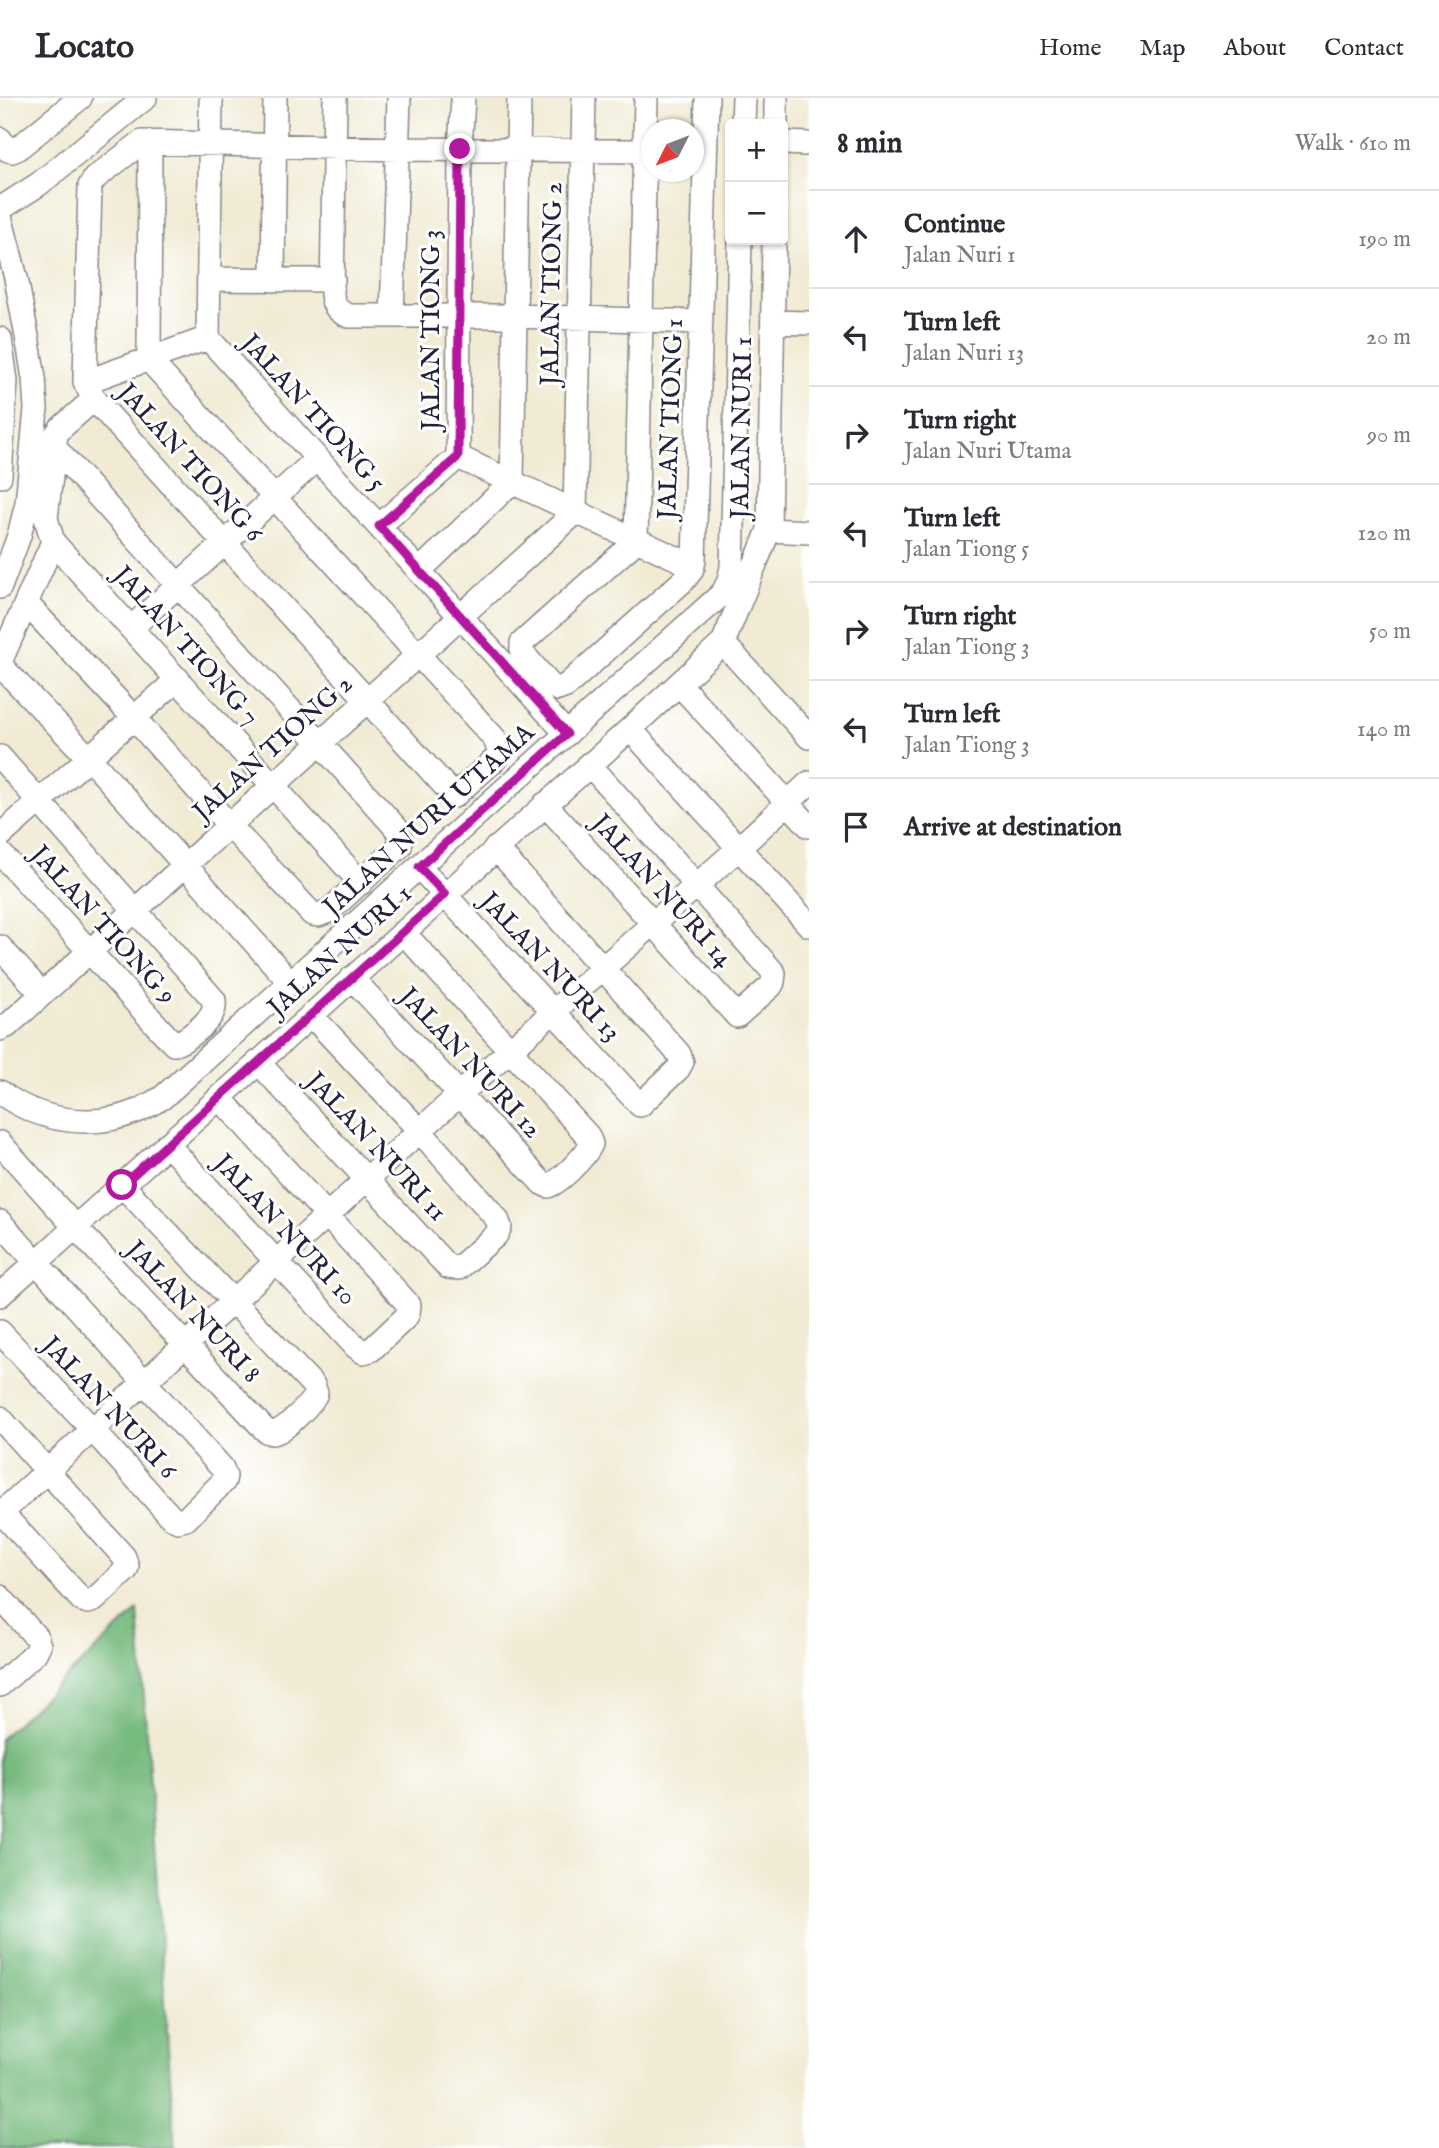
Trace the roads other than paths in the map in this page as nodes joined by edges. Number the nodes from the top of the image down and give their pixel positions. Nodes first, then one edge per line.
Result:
1 (80, 98) edge
2 (145, 98) edge
3 (211, 98) edge
4 (275, 98) edge
5 (335, 98) edge
6 (399, 98) edge
7 (463, 98) edge
8 (519, 98) edge
9 (583, 98) edge
10 (646, 98) edge
11 (707, 98) edge
12 (744, 98) edge
13 (776, 98) edge
14 (647, 119) edge
15 (743, 119) edge
16 (776, 119) edge
17 (704, 122) edge
18 (0, 139) edge
19 (150, 142) junction
20 (788, 143) edge
21 (211, 144) junction
22 (809, 144) edge
23 (275, 146) junction
24 (334, 148) junction
25 (398, 149) junction
26 (460, 149) junction
27 (518, 149) junction
28 (583, 150) junction
29 (641, 151) edge
30 (647, 182) edge
31 (700, 182) edge
32 (0, 209) edge
33 (0, 216) edge
34 (740, 245) edge
35 (774, 245) edge
36 (209, 279) junction
37 (273, 280) junction
38 (333, 280) junction
39 (392, 316) junction
40 (458, 316) junction
41 (515, 316) junction
42 (579, 318) junction
43 (641, 319) junction
44 (701, 322) junction
45 (773, 322) junction
46 (809, 323) edge
47 (208, 338) junction
48 (0, 339) edge
49 (149, 360) junction
50 (89, 390) junction
51 (54, 447) junction
52 (458, 457) junction
53 (317, 458) junction
54 (0, 478) edge
55 (512, 482) junction
56 (0, 497) edge
57 (275, 497) junction
58 (575, 513) junction
59 (379, 526) junction
60 (769, 530) junction
61 (809, 532) edge
62 (636, 541) junction
63 (53, 542) junction
64 (225, 543) junction
65 (693, 566) junction
66 (419, 571) junction
67 (179, 585) junction
68 (0, 587) edge
69 (26, 603) junction
70 (461, 617) junction
71 (131, 628) junction
72 (723, 643) junction
73 (419, 655) junction
74 (0, 664) edge
75 (178, 679) junction
76 (679, 684) junction
77 (367, 701) junction
78 (134, 718) junction
79 (630, 729) junction
80 (567, 734) junction
81 (809, 737) edge
82 (321, 743) junction
83 (0, 757) edge
84 (89, 758) junction
85 (589, 764) junction
86 (809, 783) edge
87 (273, 786) junction
88 (40, 802) junction
89 (788, 803) junction
90 (545, 804) junction
91 (229, 825) junction
92 (809, 826) edge
93 (0, 836) edge
94 (496, 848) junction
95 (738, 848) junction
96 (0, 853) edge
97 (185, 866) junction
98 (419, 867) junction
99 (360, 883) junction
100 (696, 884) junction
101 (445, 894) junction
102 (136, 911) junction
103 (652, 923) junction
104 (809, 925) edge
105 (403, 932) junction
106 (0, 947) edge
107 (89, 952) junction
108 (602, 968) junction
109 (352, 978) junction
110 (290, 982) junction
111 (42, 994) junction
112 (553, 1012) junction
113 (311, 1014) junction
114 (4, 1026) edge
115 (510, 1050) junction
116 (258, 1062) junction
117 (0, 1092) edge
118 (460, 1094) junction
119 (219, 1097) junction
120 (420, 1131) junction
121 (0, 1143) edge
122 (167, 1144) junction
123 (367, 1179) junction
124 (122, 1185) junction
125 (328, 1215) junction
126 (0, 1222) edge
127 (75, 1227) junction
128 (37, 1262) junction
129 (277, 1262) junction
130 (0, 1295) edge
131 (233, 1301) junction
132 (0, 1332) edge
133 (185, 1345) junction
134 (145, 1382) junction
135 (0, 1418) edge
136 (93, 1430) junction
137 (47, 1471) junction
138 (1, 1512) edge
139 (0, 1597) edge
140 (0, 1685) edge

1 - 18 street
2 - 32 street
3 - 21 street, JALAN TIONG 5
4 - 23 street
5 - 24 street
6 - 25 street
7 - 26 street, JALAN TIONG 3
8 - 27 street
9 - 28 street, JALAN TIONG 2
10 - 14 street
11 - 17 street, JALAN TIONG 1
12 - 15 street
13 - 16 street
19 - 21 street
19 - 49 street
19 - 50 street, JALAN TIONG 6
20 - 22 street
21 - 23 street
21 - 36 street, JALAN TIONG 5
23 - 24 street
23 - 37 street
24 - 25 street
24 - 38 street
25 - 26 street
25 - 39 street
26 - 27 street
26 - 40 street, JALAN TIONG 3
27 - 28 street
27 - 41 street
28 - 29 street
28 - 42 street, JALAN TIONG 2
30 - 43 street
31 - 44 street, JALAN TIONG 1
33 - 68 street
34 - 80 street, JALAN NURI UTAMA
35 - 45 street, JALAN NURI 1
36 - 37 street
36 - 47 street, JALAN TIONG 5
37 - 38 street
38 - 39 street
39 - 40 street
40 - 41 street
40 - 52 street, JALAN TIONG 3
41 - 42 street
41 - 55 street
42 - 43 street
42 - 58 street, JALAN TIONG 2
43 - 44 street
43 - 62 street
44 - 65 street, JALAN TIONG 1
45 - 46 street
45 - 60 street, JALAN NURI 1
47 - 49 street
47 - 53 street, JALAN TIONG 5
48 - 54 street
49 - 50 street
49 - 57 street
50 - 51 street
50 - 64 street, JALAN TIONG 6
51 - 63 street
51 - 67 street
52 - 55 street
52 - 59 street, JALAN TIONG 3
53 - 57 street
53 - 59 street, JALAN TIONG 5
54 - 56 street
55 - 58 street
55 - 66 street
57 - 64 street
57 - 73 street
58 - 62 street
58 - 70 street, JALAN TIONG 2
59 - 66 street, JALAN TIONG 5
60 - 61 street
60 - 72 street, JALAN NURI 1
62 - 65 street
62 - 65 street
63 - 69 street
63 - 71 street, JALAN TIONG 7
64 - 67 street
64 - 77 street, JALAN TIONG 6
66 - 70 street, JALAN TIONG 5
67 - 71 street
67 - 82 street
69 - 74 street
69 - 78 street
70 - 73 street, JALAN TIONG 2
70 - 80 street, JALAN TIONG 5
71 - 75 street, JALAN TIONG 7
72 - 76 street, JALAN NURI 1
72 - 81 street
73 - 77 street, JALAN TIONG 2
73 - 77 street, JALAN TIONG 6
74 - 84 street
75 - 78 street
75 - 87 street, JALAN TIONG 7
76 - 79 street, JALAN NURI 1
76 - 89 street
77 - 82 street, JALAN TIONG 2
78 - 84 street
78 - 91 street
79 - 85 street, JALAN NURI 1
79 - 95 street
80 - 98 street, JALAN NURI UTAMA
82 - 87 street, JALAN TIONG 2
82 - 99 street
83 - 88 street
84 - 88 street
84 - 97 street
85 - 90 street, JALAN NURI 1
85 - 100 street
86 - 89 street
87 - 91 street, JALAN TIONG 2
87 - 99 street, JALAN TIONG 7
88 - 93 street
88 - 102 street
89 - 92 street
89 - 95 street
90 - 94 street, JALAN NURI 1
90 - 103 street, JALAN NURI 14
91 - 97 street, JALAN TIONG 2
91 - 99 street
94 - 101 street, JALAN NURI 1
94 - 108 street
95 - 100 street
95 - 104 street
96 - 107 street, JALAN TIONG 9
97 - 102 street, JALAN TIONG 2
97 - 110 street
98 - 101 street, JALAN NURI 13
98 - 110 street, JALAN NURI UTAMA
100 - 103 street
100 - 103 street, JALAN NURI 14
101 - 105 street, JALAN NURI 1
101 - 112 street, JALAN NURI 13
102 - 107 street, JALAN TIONG 2
102 - 107 street, JALAN TIONG 9
103 - 108 street
105 - 109 street, JALAN NURI 1
105 - 115 street
106 - 111 street
107 - 111 street, JALAN TIONG 2
108 - 112 street
108 - 112 street, JALAN NURI 13
109 - 113 street, JALAN NURI 1
109 - 118 street, JALAN NURI 12
110 - 117 street, JALAN NURI UTAMA
111 - 114 street, JALAN TIONG 2
112 - 115 street
113 - 116 street, JALAN NURI 1
113 - 120 street
115 - 118 street
115 - 118 street, JALAN NURI 12
116 - 119 street, JALAN NURI 1
116 - 123 street, JALAN NURI 11
118 - 120 street
119 - 122 street, JALAN NURI 1
119 - 125 street
120 - 123 street
120 - 123 street, JALAN NURI 11
121 - 127 street, JALAN NURI 8
122 - 124 street, JALAN NURI 1
122 - 129 street, JALAN NURI 10
123 - 125 street
124 - 127 street, JALAN NURI 1
124 - 131 street
125 - 129 street
125 - 129 street, JALAN NURI 10
126 - 128 street
127 - 128 street, JALAN NURI 1
127 - 133 street, JALAN NURI 8
128 - 130 street, JALAN NURI 1
128 - 134 street
129 - 131 street
131 - 133 street
131 - 133 street, JALAN NURI 8
132 - 136 street, JALAN NURI 6
133 - 134 street
134 - 136 street
134 - 136 street, JALAN NURI 6
135 - 137 street
136 - 137 street
137 - 138 street
137 - 138 street
139 - 140 street

